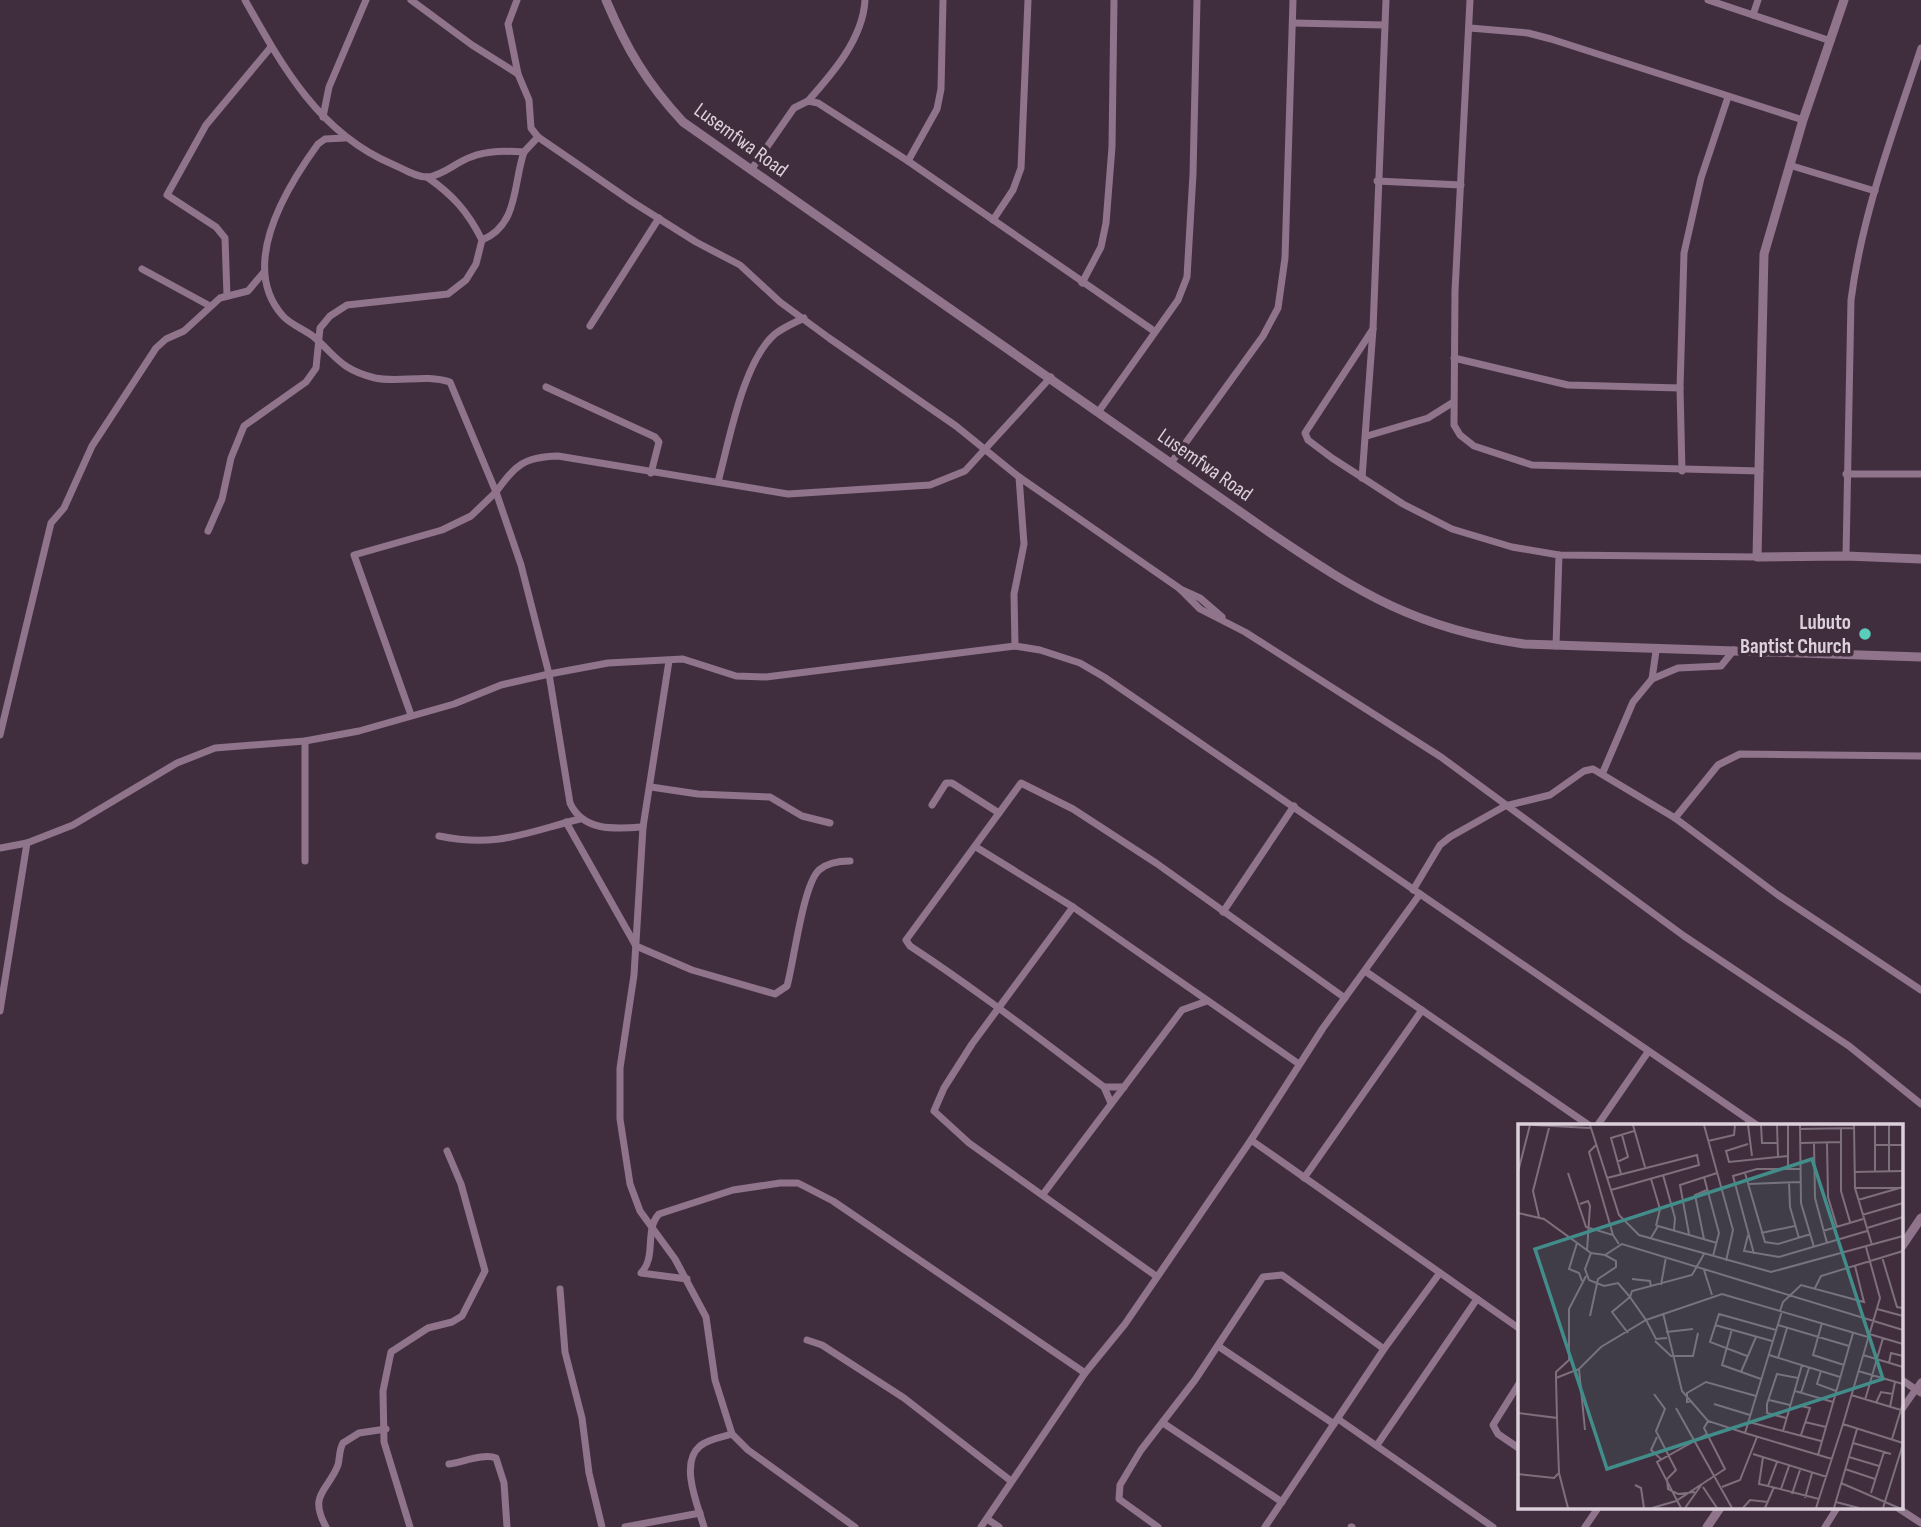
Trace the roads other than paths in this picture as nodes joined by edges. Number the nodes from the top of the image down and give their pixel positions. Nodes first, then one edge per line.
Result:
1 (245, 0) edge
2 (366, 0) edge
3 (411, 0) edge
4 (517, 0) edge
5 (606, 0) edge
6 (866, 0) edge
7 (943, 0) edge
8 (1028, 0) edge
9 (1114, 0) edge
10 (1197, 0) edge
11 (1293, 0) edge
12 (1386, 0) edge
13 (1471, 0) edge
14 (1708, 0) edge
15 (1758, 0) edge
16 (1844, 0) edge
17 (1753, 15) junction
18 (1293, 23) junction
19 (1384, 25) junction
20 (1470, 28) junction
21 (1831, 41) junction
22 (271, 47) junction
23 (1921, 48) edge
24 (518, 74) junction
25 (1728, 97) junction
26 (808, 102) junction
27 (323, 117) junction
28 (1803, 121) junction
29 (538, 137) junction
30 (345, 138) junction
31 (524, 152) junction
32 (908, 161) junction
33 (1789, 165) junction
34 (751, 170) junction
35 (427, 177) junction
36 (1377, 181) junction
37 (1461, 186) junction
38 (1875, 191) junction
39 (659, 218) junction
40 (993, 220) junction
41 (482, 240) junction
42 (142, 269) dead end
43 (264, 272) junction
44 (1082, 283) junction
45 (227, 296) junction
46 (210, 306) junction
47 (804, 318) junction
48 (590, 326) dead end
49 (1373, 329) junction
50 (1154, 331) junction
51 (320, 345) junction
52 (1454, 358) junction
53 (1051, 377) junction
54 (546, 387) dead end
55 (1680, 388) junction
56 (1452, 403) junction
57 (1099, 411) junction
58 (1367, 436) junction
59 (984, 449) junction
60 (1171, 463) junction
61 (1682, 471) junction
62 (1760, 471) junction
63 (651, 473) junction
64 (1846, 474) junction
65 (1921, 474) edge
66 (1019, 477) junction
67 (1362, 478) junction
68 (718, 482) junction
69 (496, 492) junction
70 (208, 531) dead end
71 (1559, 555) junction
72 (1846, 556) junction
73 (1757, 557) junction
74 (1921, 559) edge
75 (1014, 646) junction
76 (1556, 646) junction
77 (1656, 650) junction
78 (1734, 650) junction
79 (1921, 657) edge
80 (669, 662) junction
81 (549, 674) junction
82 (1652, 679) junction
83 (411, 715) junction
84 (0, 735) edge
85 (305, 741) junction
86 (1921, 756) edge
87 (1603, 772) junction
88 (651, 787) junction
89 (932, 806) dead end
90 (1294, 806) junction
91 (1505, 806) junction
92 (999, 813) junction
93 (1675, 818) junction
94 (580, 819) junction
95 (566, 822) junction
96 (831, 823) dead end
97 (643, 827) junction
98 (439, 836) dead end
99 (27, 843) junction
100 (976, 847) junction
101 (0, 848) edge
102 (305, 861) dead end
103 (850, 861) dead end
104 (1417, 892) junction
105 (1073, 907) junction
106 (1223, 912) junction
107 (636, 946) junction
108 (1366, 971) junction
109 (1921, 990) edge
110 (1345, 998) junction
111 (1207, 1001) junction
112 (999, 1009) junction
113 (1422, 1010) junction
114 (0, 1011) edge
115 (1648, 1052) junction
116 (1299, 1063) junction
117 (1104, 1087) junction
118 (1124, 1087) junction
119 (1111, 1103) junction
120 (1921, 1104) edge
121 (1587, 1124) edge
122 (1599, 1124) edge
123 (1755, 1124) edge
124 (1251, 1140) junction
125 (447, 1151) dead end
126 (1304, 1178) junction
127 (1044, 1193) junction
128 (1921, 1218) edge
129 (651, 1229) junction
130 (1906, 1230) edge
131 (1439, 1274) junction
132 (1156, 1276) junction
133 (687, 1279) junction
134 (560, 1289) dead end
135 (1477, 1299) junction
136 (1518, 1328) edge
137 (807, 1340) dead end
138 (1218, 1346) junction
139 (1384, 1349) junction
140 (1085, 1373) junction
141 (1921, 1382) edge
142 (1518, 1385) edge
143 (1918, 1391) edge
144 (1904, 1407) edge
145 (1336, 1422) junction
146 (1163, 1423) junction
147 (386, 1429) junction
148 (732, 1434) junction
149 (1377, 1445) junction
150 (1518, 1448) edge
151 (449, 1464) dead end
152 (1012, 1481) junction
153 (1282, 1502) junction
154 (1597, 1510) edge
155 (1719, 1510) edge
156 (1836, 1510) edge
157 (1901, 1510) edge
158 (700, 1513) junction
159 (987, 1519) junction
160 (1921, 1523) edge
161 (326, 1527) edge
162 (410, 1527) edge
163 (507, 1527) edge
164 (602, 1527) edge
165 (625, 1527) edge
166 (704, 1527) edge
167 (855, 1527) edge
168 (981, 1527) edge
169 (999, 1527) edge
170 (1158, 1527) edge
171 (1265, 1527) edge
172 (1493, 1527) edge
173 (1585, 1527) edge
174 (1707, 1527) edge
175 (1825, 1527) edge

1 - 22 street
2 - 27 street
3 - 24 street
4 - 24 street
5 - 34 street, Lusemfwa Road
6 - 26 street
7 - 32 street
8 - 40 street
9 - 44 street
10 - 50 street
11 - 18 street
12 - 19 street
13 - 20 street
14 - 17 street
15 - 17 street
16 - 21 street
17 - 21 street
18 - 19 street
18 - 60 street
19 - 36 street
20 - 25 street
20 - 37 street
21 - 28 street
22 - 27 street
22 - 45 street
23 - 38 street
24 - 29 street
25 - 28 street
25 - 55 street
26 - 32 street
26 - 34 street
27 - 30 street
28 - 33 street
29 - 31 street
29 - 39 street
30 - 35 street
30 - 43 street
31 - 35 street
31 - 41 street
32 - 40 street
33 - 38 street
33 - 62 street
34 - 53 street, Lusemfwa Road
35 - 41 street
36 - 37 street
36 - 49 street
37 - 52 street
38 - 64 street
39 - 47 street
39 - 48 street
40 - 44 street
41 - 51 street
42 - 46 street
43 - 45 street
43 - 51 street
44 - 50 street
45 - 46 street
46 - 84 street
47 - 59 street
47 - 68 street
49 - 58 street
49 - 67 street
50 - 57 street
51 - 69 street
51 - 70 street
52 - 55 street
52 - 56 street
53 - 57 street, Lusemfwa Road
53 - 59 street
54 - 63 street
55 - 61 street
56 - 58 street
56 - 61 street
57 - 60 street, Lusemfwa Road
58 - 67 street
59 - 66 street
59 - 68 street
60 - 76 street, Lusemfwa Road
61 - 62 street
62 - 73 street
63 - 68 street
63 - 69 street
64 - 65 street
64 - 72 street
66 - 75 street
66 - 91 street
67 - 71 street
69 - 81 street
69 - 83 street
71 - 73 street
71 - 76 street
72 - 73 street
72 - 74 street
75 - 80 street
75 - 90 street
76 - 77 street, Lusemfwa Road
77 - 78 street, Lusemfwa Road
77 - 82 street
78 - 79 street, Lusemfwa Road
78 - 82 street
80 - 81 street
80 - 88 street
81 - 83 street
81 - 94 street
82 - 87 street
83 - 85 street
85 - 99 street
85 - 102 street
86 - 93 street
87 - 91 street
87 - 93 street
88 - 96 street
88 - 97 street
89 - 92 street
90 - 104 street
90 - 106 street
91 - 104 street
91 - 120 street
92 - 100 street
92 - 106 street
93 - 109 street
94 - 95 street
94 - 97 street
95 - 98 street
95 - 107 street
97 - 107 street
99 - 101 street
99 - 114 street
100 - 105 street
100 - 112 street
103 - 107 street
104 - 108 street
104 - 115 street
105 - 111 street
105 - 112 street
106 - 110 street
107 - 129 street
108 - 110 street
108 - 113 street
110 - 116 street
111 - 116 street
111 - 118 street
112 - 117 street
112 - 127 street
113 - 121 street
113 - 126 street
115 - 122 street
115 - 123 street
116 - 124 street
117 - 118 street
117 - 119 street
118 - 119 street
119 - 127 street
124 - 126 street
124 - 132 street
125 - 147 street
126 - 131 street
127 - 132 street
128 - 130 street
129 - 133 street
129 - 133 street
129 - 140 street
131 - 135 street
131 - 139 street
132 - 140 street
133 - 148 street
134 - 164 street
135 - 136 street
135 - 149 street
137 - 152 street
138 - 139 street
138 - 145 street
138 - 146 street
139 - 145 street
140 - 152 street
141 - 143 street
142 - 150 street
143 - 144 street
145 - 149 street
145 - 153 street
146 - 153 street
146 - 170 street
147 - 161 street
147 - 162 street
148 - 158 street
148 - 167 street
149 - 172 street
151 - 163 street
152 - 159 street
153 - 171 street
154 - 173 street
155 - 174 street
156 - 175 street
157 - 160 street
158 - 165 street
158 - 166 street
159 - 168 street
159 - 169 street

